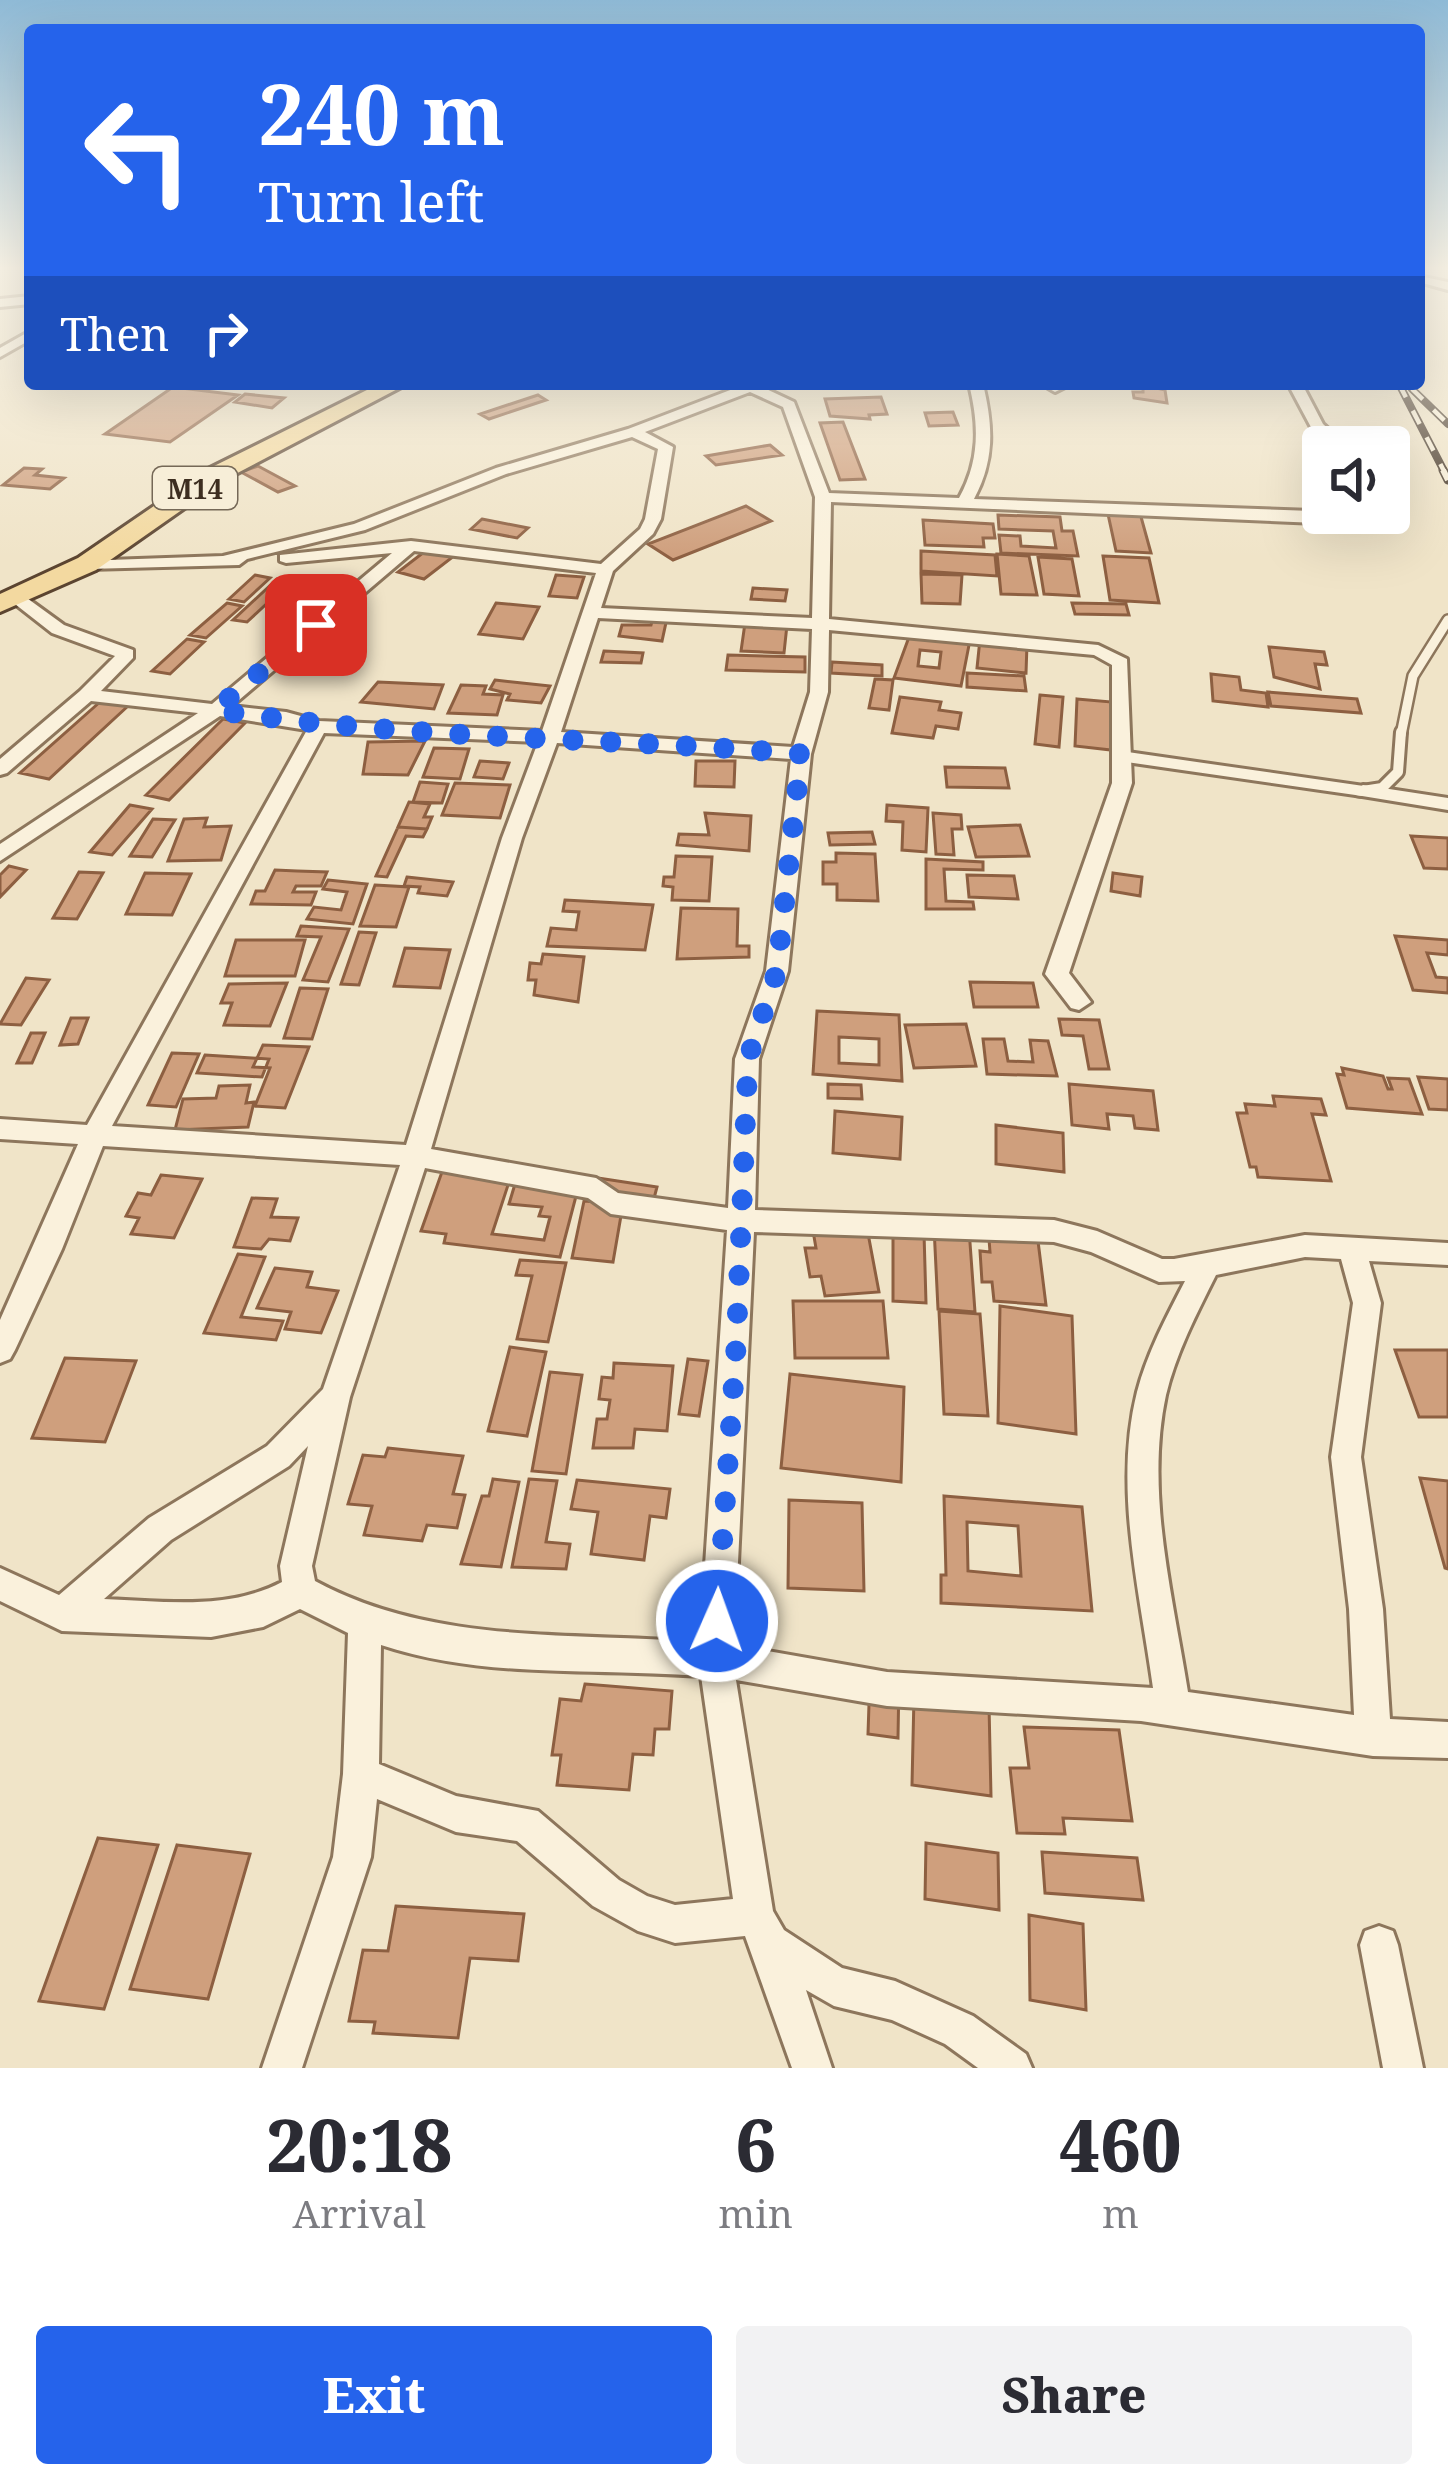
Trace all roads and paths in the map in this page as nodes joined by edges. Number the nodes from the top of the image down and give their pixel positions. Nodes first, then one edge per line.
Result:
1 (384, 390) edge
2 (741, 390) edge
3 (763, 390) edge
4 (978, 390) edge
5 (1298, 390) edge
6 (1317, 426) edge
7 (633, 432) junction
8 (824, 497) junction
9 (965, 501) junction
10 (1302, 517) edge
11 (411, 545) junction
12 (225, 560) junction
13 (87, 564) junction
14 (605, 569) junction
15 (7, 600) edge
16 (591, 613) junction
17 (1448, 620) edge
18 (822, 624) junction
19 (87, 695) junction
20 (215, 710) junction
21 (318, 727) junction
22 (546, 738) junction
23 (801, 754) junction
24 (1120, 756) junction
25 (0, 769) edge
26 (1363, 791) junction
27 (1448, 804) edge
28 (0, 854) edge
29 (1079, 1002) dead end
30 (0, 1129) edge
31 (94, 1135) junction
32 (416, 1156) junction
33 (741, 1221) junction
34 (1352, 1248) junction
35 (1448, 1254) edge
36 (1208, 1262) junction
37 (0, 1350) edge
38 (335, 1397) junction
39 (0, 1584) edge
40 (300, 1591) junction
41 (62, 1614) junction
42 (365, 1626) junction
43 (716, 1660) junction
44 (1173, 1707) junction
45 (1372, 1738) junction
46 (1448, 1740) edge
47 (361, 1774) junction
48 (762, 1930) junction
49 (1379, 1945) dead end
50 (282, 2068) edge
51 (812, 2068) edge
52 (1012, 2068) edge
53 (1402, 2068) edge

1 - 13 main road, M14
2 - 7 street
3 - 8 street
4 - 9 street
5 - 6 street
7 - 12 street
7 - 14 street
8 - 9 street
8 - 18 street
9 - 10 street
11 - 12 street
11 - 14 street
11 - 20 street
12 - 13 street
13 - 15 main road, M14
14 - 16 street
15 - 19 street
16 - 18 street
16 - 22 street
17 - 26 lane
18 - 23 street
18 - 24 street
19 - 20 street
19 - 25 street
20 - 21 street
20 - 28 street
21 - 22 street
21 - 31 street
22 - 23 street
22 - 32 street
23 - 33 street
24 - 26 lane
24 - 29 street
26 - 27 street
30 - 31 street
31 - 32 street
31 - 37 street
32 - 33 street
32 - 38 street
33 - 36 street
33 - 43 street
34 - 35 street
34 - 36 street
34 - 45 street
36 - 44 street
38 - 40 street
38 - 41 street
39 - 41 street
40 - 41 street
40 - 42 street
42 - 43 street
42 - 47 street
43 - 44 street
43 - 48 street
44 - 45 street
45 - 46 street
47 - 48 street
47 - 50 street
48 - 51 street
48 - 52 street
49 - 53 street

